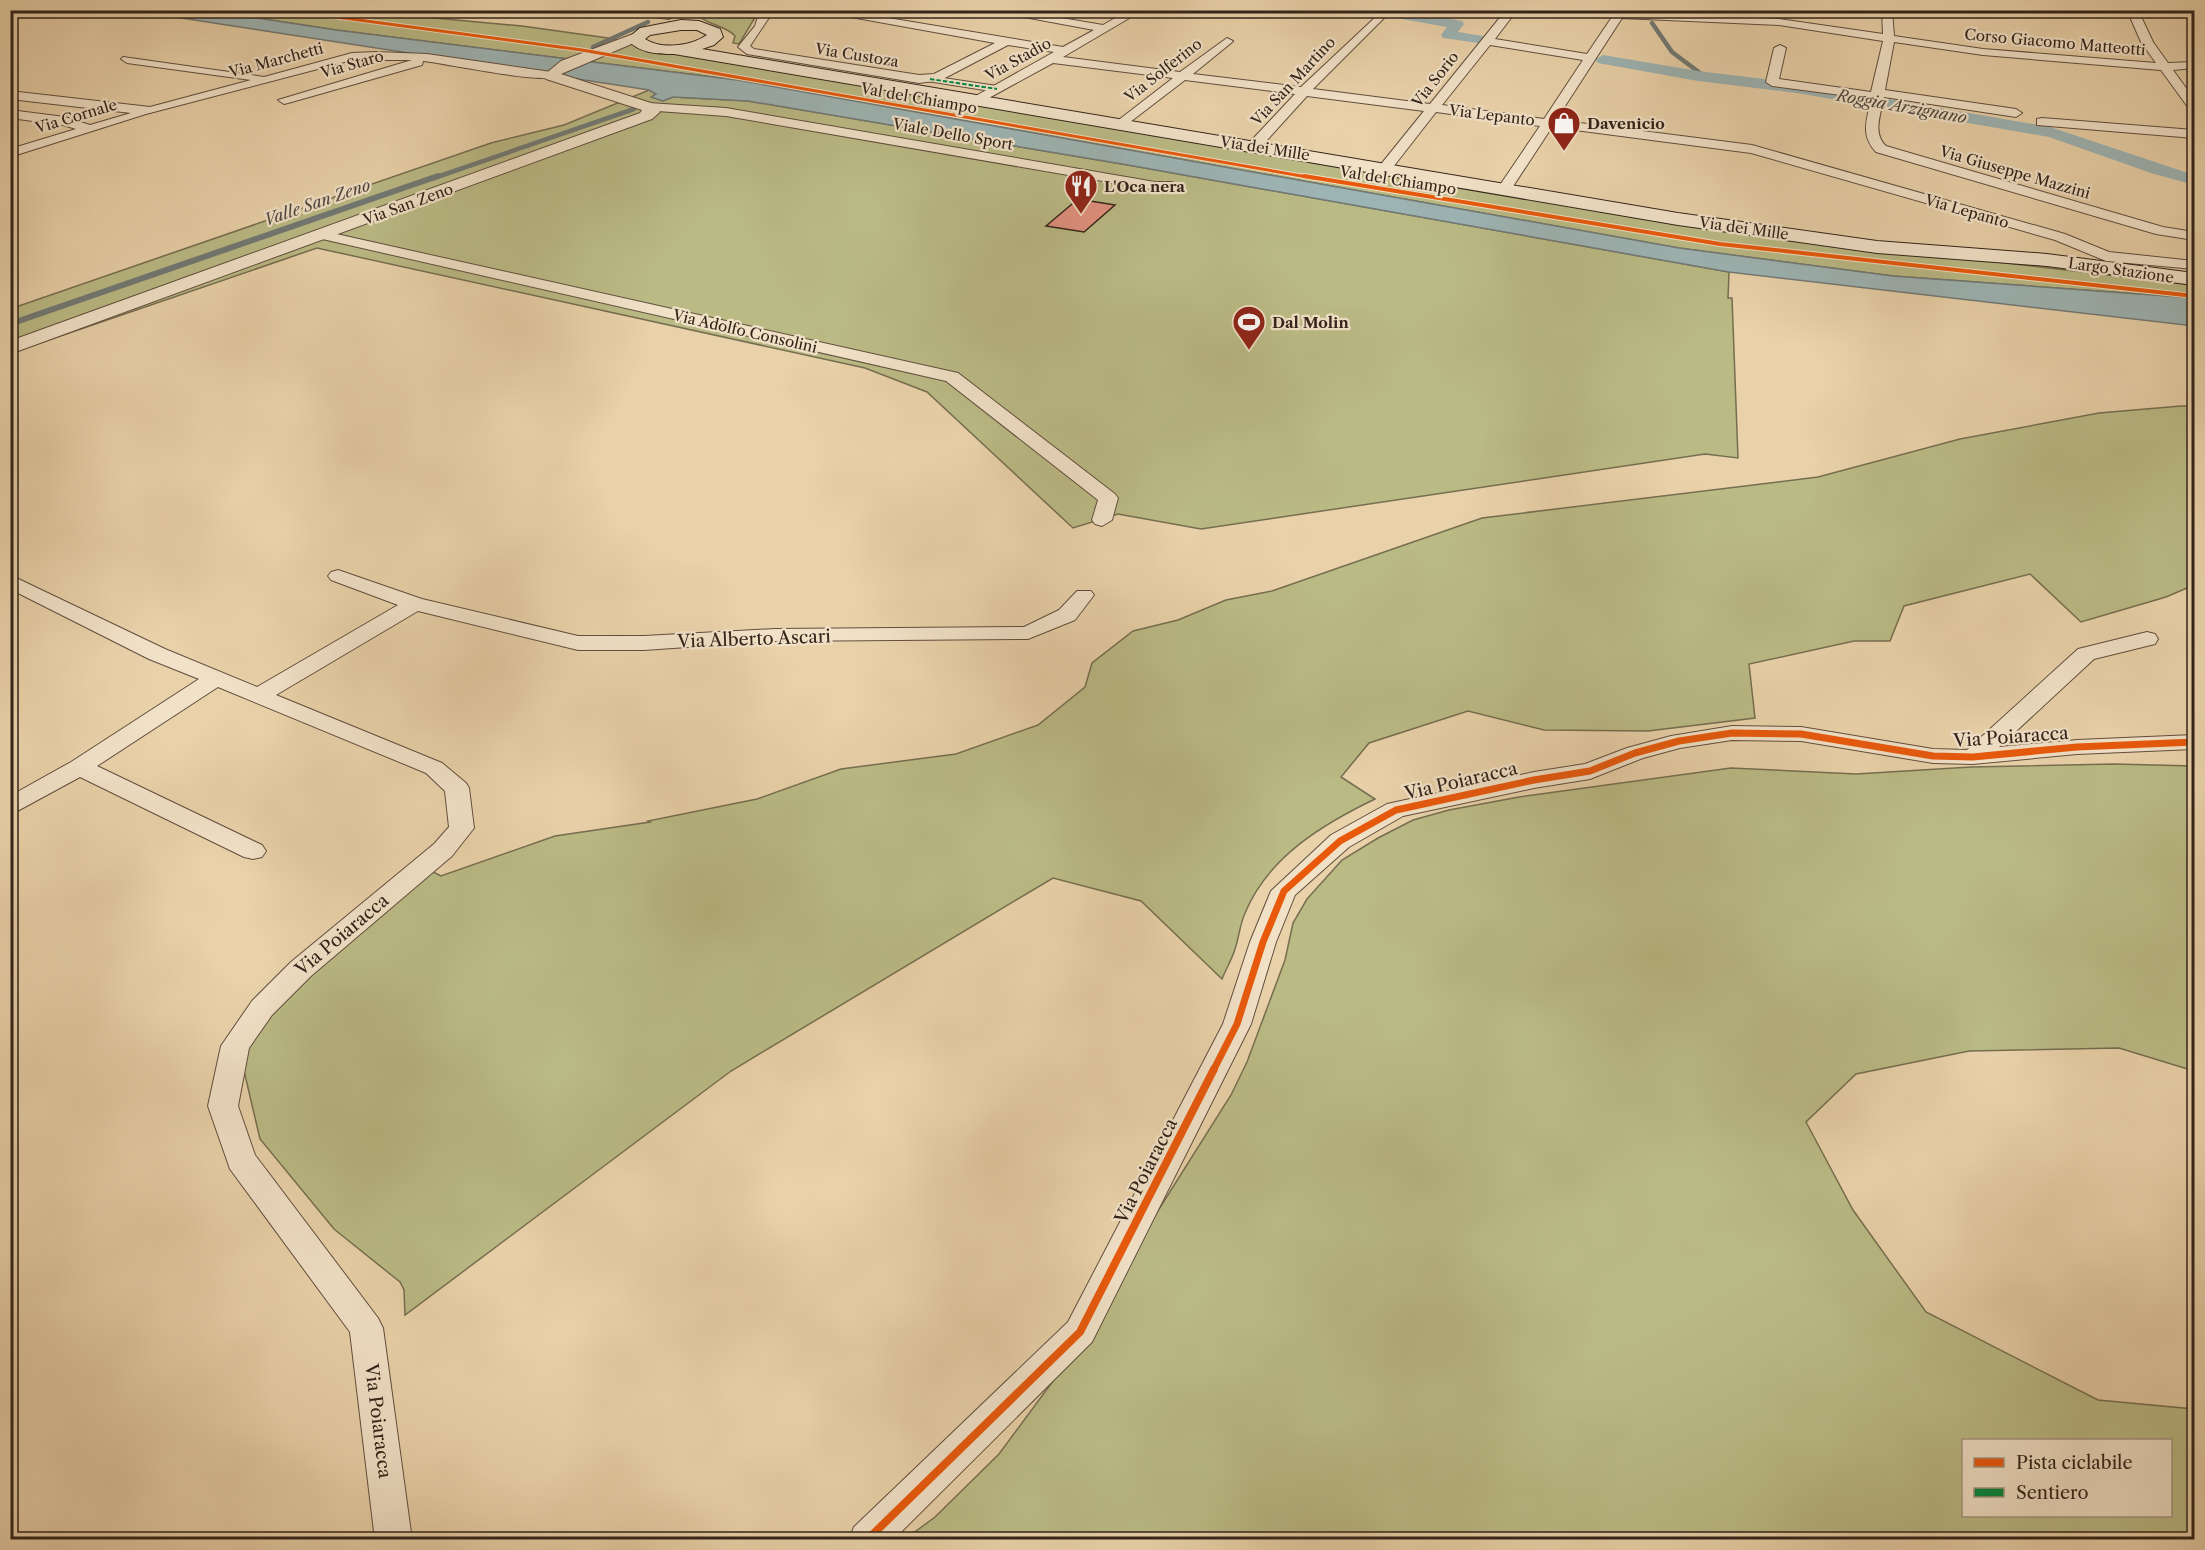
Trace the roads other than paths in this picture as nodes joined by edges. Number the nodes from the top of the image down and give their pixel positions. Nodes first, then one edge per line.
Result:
1 (612, 10) edge
2 (769, 10) edge
3 (817, 10) edge
4 (992, 10) edge
5 (1138, 10) edge
6 (1512, 10) edge
7 (1591, 10) edge
8 (1887, 10) edge
9 (2132, 10) edge
10 (673, 12) edge
11 (1382, 14) dead end
12 (1618, 15) junction
13 (699, 26) junction
14 (653, 29) junction
15 (1107, 29) junction
16 (636, 36) junction
17 (715, 37) junction
18 (1889, 38) junction
19 (1227, 41) dead end
20 (1486, 41) junction
21 (1004, 43) junction
22 (654, 48) junction
23 (1780, 48) dead end
24 (673, 49) junction
25 (1066, 51) junction
26 (599, 52) junction
27 (735, 58) junction
28 (1590, 58) junction
29 (127, 59) dead end
30 (429, 59) junction
31 (1052, 59) junction
32 (2194, 65) edge
33 (2166, 67) junction
34 (552, 74) junction
35 (1184, 75) junction
36 (270, 79) junction
37 (930, 79) junction
38 (997, 89) junction
39 (1307, 90) junction
40 (10, 95) edge
41 (1876, 99) junction
42 (284, 100) dead end
43 (976, 100) junction
44 (1434, 107) junction
45 (2194, 107) edge
46 (150, 111) junction
47 (647, 111) junction
48 (2016, 113) dead end
49 (10, 114) edge
50 (1548, 122) junction
51 (2042, 122) dead end
52 (1121, 125) junction
53 (89, 129) junction
54 (2194, 134) edge
55 (1254, 146) junction
56 (10, 153) edge
57 (1385, 168) junction
58 (1173, 186) dead end
59 (1505, 188) junction
60 (323, 235) junction
61 (2194, 236) edge
62 (2069, 246) junction
63 (2095, 252) junction
64 (2113, 253) junction
65 (2194, 258) edge
66 (2047, 260) junction
67 (2194, 265) edge
68 (2194, 279) edge
69 (10, 348) edge
70 (1102, 520) dead end
71 (338, 576) dead end
72 (10, 581) edge
73 (1084, 596) dead end
74 (415, 604) junction
75 (2147, 639) dead end
76 (215, 679) junction
77 (258, 696) junction
78 (2194, 742) edge
79 (1972, 757) junction
80 (79, 767) junction
81 (10, 807) edge
82 (253, 851) dead end
83 (394, 1539) edge
84 (867, 1539) edge

1 - 10 street
2 - 37 street, Via Custoza
3 - 21 street
4 - 15 street, Via Stadio
5 - 15 street, Via Stadio
6 - 20 street, Via Sorio
7 - 12 street, Corso Giacomo Matteotti
8 - 18 street, Via Giuseppe Mazzini
9 - 33 street
10 - 13 main road
10 - 14 main road
11 - 39 street, Via San Martino
12 - 18 street, Corso Giacomo Matteotti
12 - 28 street
13 - 14 main road
13 - 17 main road
14 - 16 main road
15 - 25 street, Via Stadio
16 - 22 main road
16 - 26 street
17 - 24 main road, Via dei Mille
17 - 27 main road
18 - 33 street, Corso Giacomo Matteotti
18 - 41 street, Via Giuseppe Mazzini
19 - 35 street, Via Solferino
20 - 28 street
20 - 44 street, Via Sorio
21 - 25 street
21 - 37 street
22 - 24 main road, Via dei Mille
22 - 26 street
23 - 41 street
24 - 27 main road, Via dei Mille
25 - 31 street, Via Stadio
26 - 34 street
27 - 43 main road, Via dei Mille
28 - 50 street
29 - 36 street
30 - 34 street, Via Marchetti
30 - 36 street, Via Marchetti
30 - 42 street, Via Staro
31 - 35 street, Via Lepanto
31 - 38 street, Via Stadio
32 - 33 street, Corso Giacomo Matteotti
33 - 45 street
34 - 47 street
35 - 39 street, Via Lepanto
35 - 52 street, Via Solferino
36 - 46 street, Via Marchetti
37 - 38 street
38 - 43 street, Via Stadio
39 - 44 street, Via Lepanto
39 - 55 street, Via San Martino
40 - 46 street, Via Marchetti
41 - 48 street
41 - 61 street, Via Giuseppe Mazzini
43 - 52 main road, Via dei Mille
44 - 50 street, Via Lepanto
44 - 57 street, Via Sorio
46 - 53 street, Via Cornale
47 - 58 street, Viale Dello Sport
47 - 60 street, Via San Zeno
49 - 53 street
50 - 59 street
50 - 62 street, Via Lepanto
51 - 54 street
52 - 55 main road, Via dei Mille
53 - 56 street, Via Cornale
55 - 57 main road, Via dei Mille
57 - 59 main road, Via dei Mille
59 - 66 main road, Via dei Mille
60 - 69 street, Via San Zeno
60 - 70 street, Via Adolfo Consolini
62 - 63 street, Via Lepanto
62 - 64 street
62 - 66 street, Via Lepanto
63 - 64 street, Via Lepanto
63 - 67 street, Via Lepanto
64 - 65 street, Via Lepanto
66 - 68 main road, Largo Stazione
71 - 74 street, Via Alberto Ascari
72 - 76 street, Via Poiaracca
73 - 74 street, Via Alberto Ascari
74 - 77 street
75 - 79 street, Via Poiaracca
76 - 77 street, Via Poiaracca
76 - 80 street
77 - 83 street, Via Poiaracca
78 - 79 street, Via Poiaracca
79 - 84 street, Via Poiaracca
80 - 81 street
80 - 82 street

